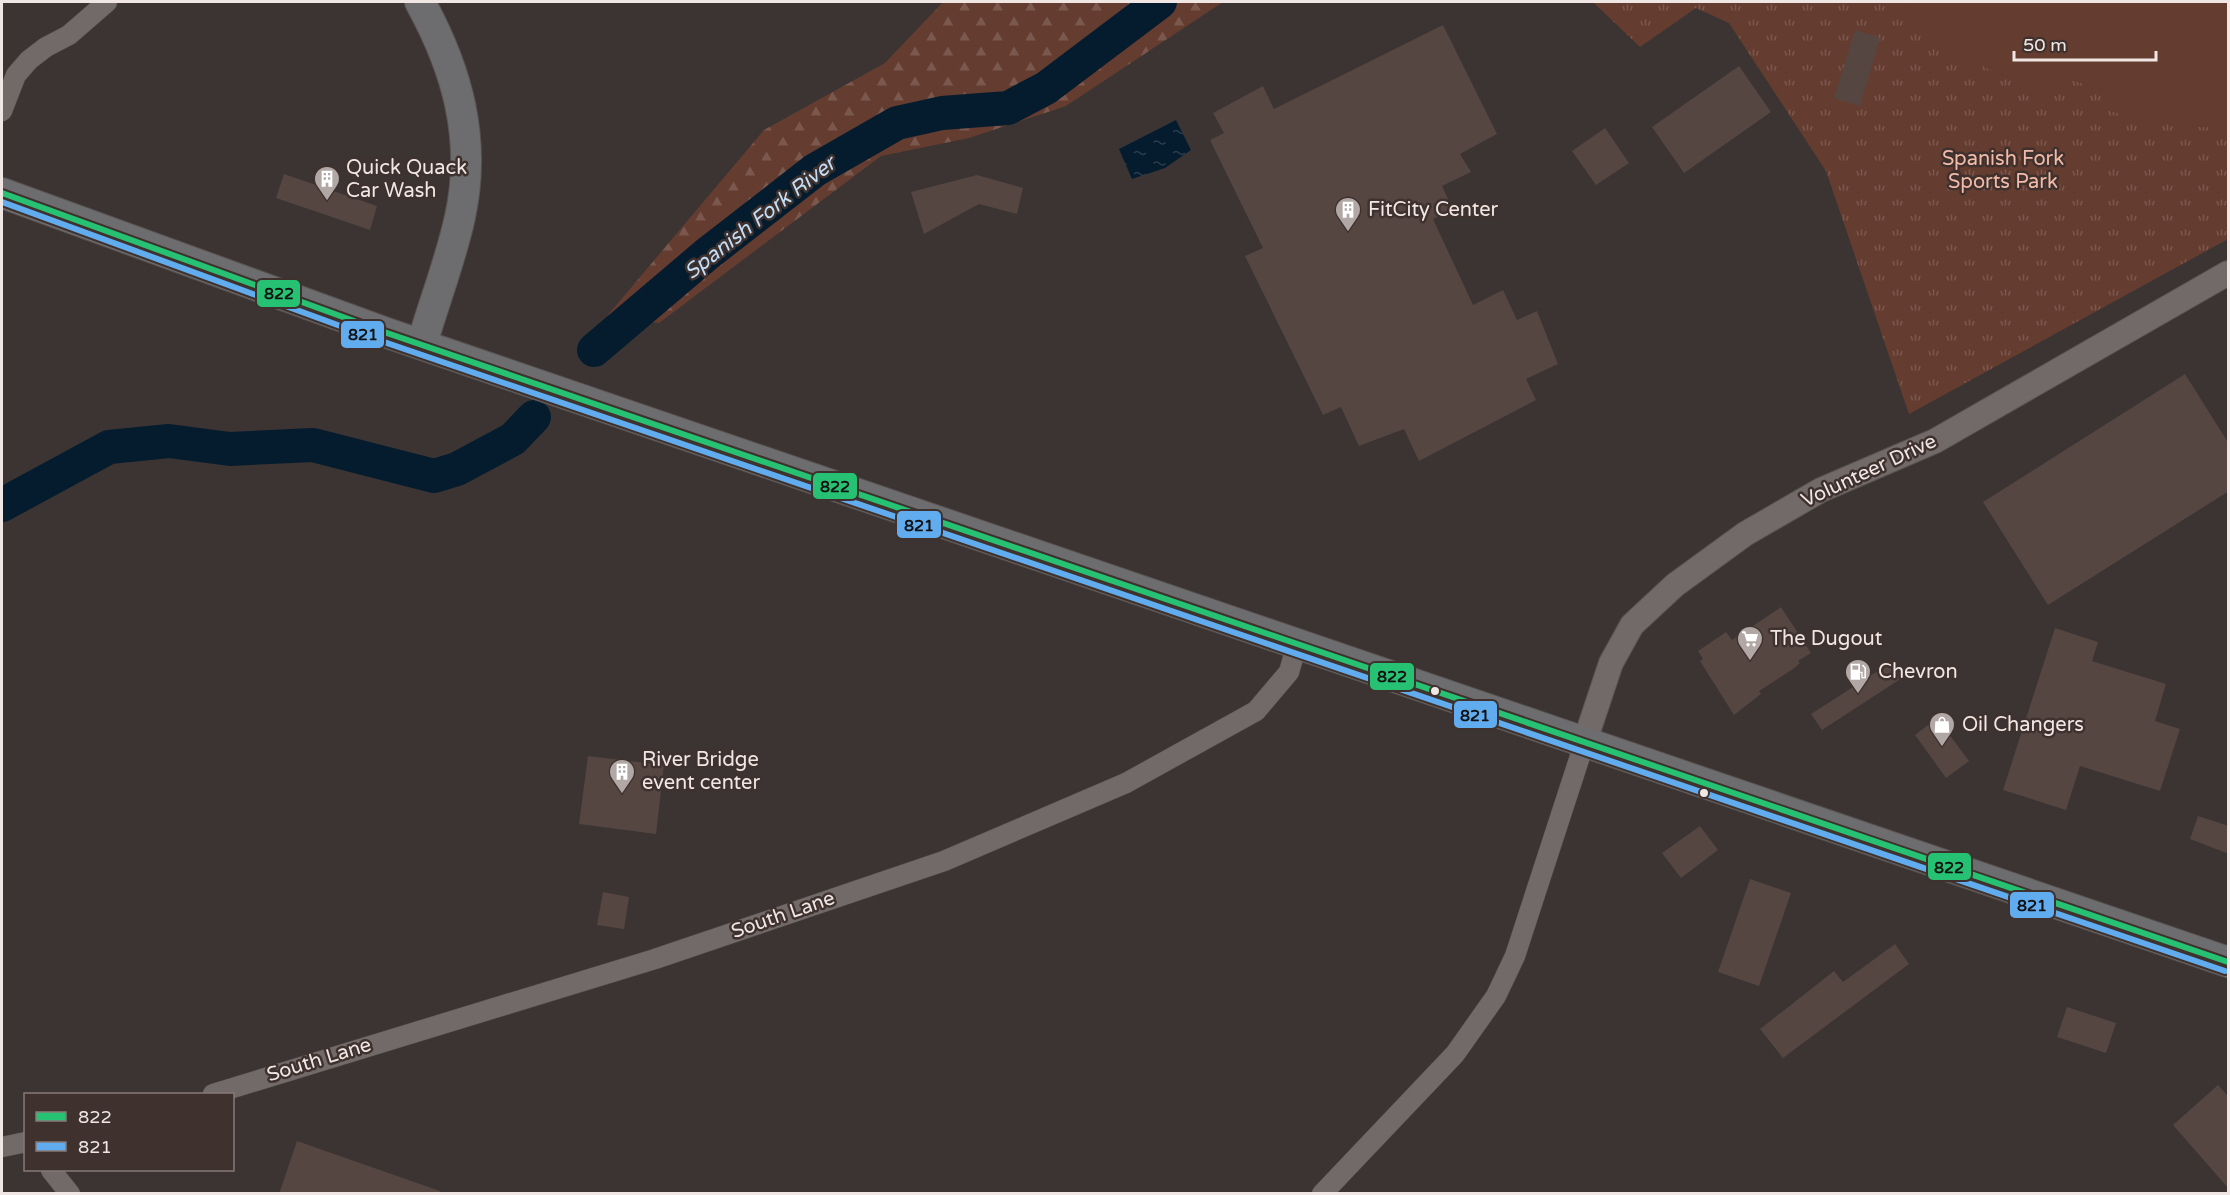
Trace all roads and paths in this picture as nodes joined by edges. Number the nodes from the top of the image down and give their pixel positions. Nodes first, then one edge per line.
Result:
1 (107, 2) edge
2 (420, 2) edge
3 (2, 111) edge
4 (2, 193) edge
5 (2229, 273) edge
6 (422, 344) junction
7 (1298, 644) junction
8 (1585, 741) junction
9 (2229, 962) edge
10 (220, 1093) edge
11 (24, 1142) edge
12 (2, 1147) edge
13 (52, 1171) edge
14 (70, 1194) edge
15 (1322, 1194) edge

1 - 3 street
2 - 6 main road
4 - 6 main road
5 - 8 street, Volunteer Drive
6 - 7 main road
7 - 8 main road
7 - 10 street, South Lane
8 - 9 main road
8 - 15 street
11 - 12 street
13 - 14 street

